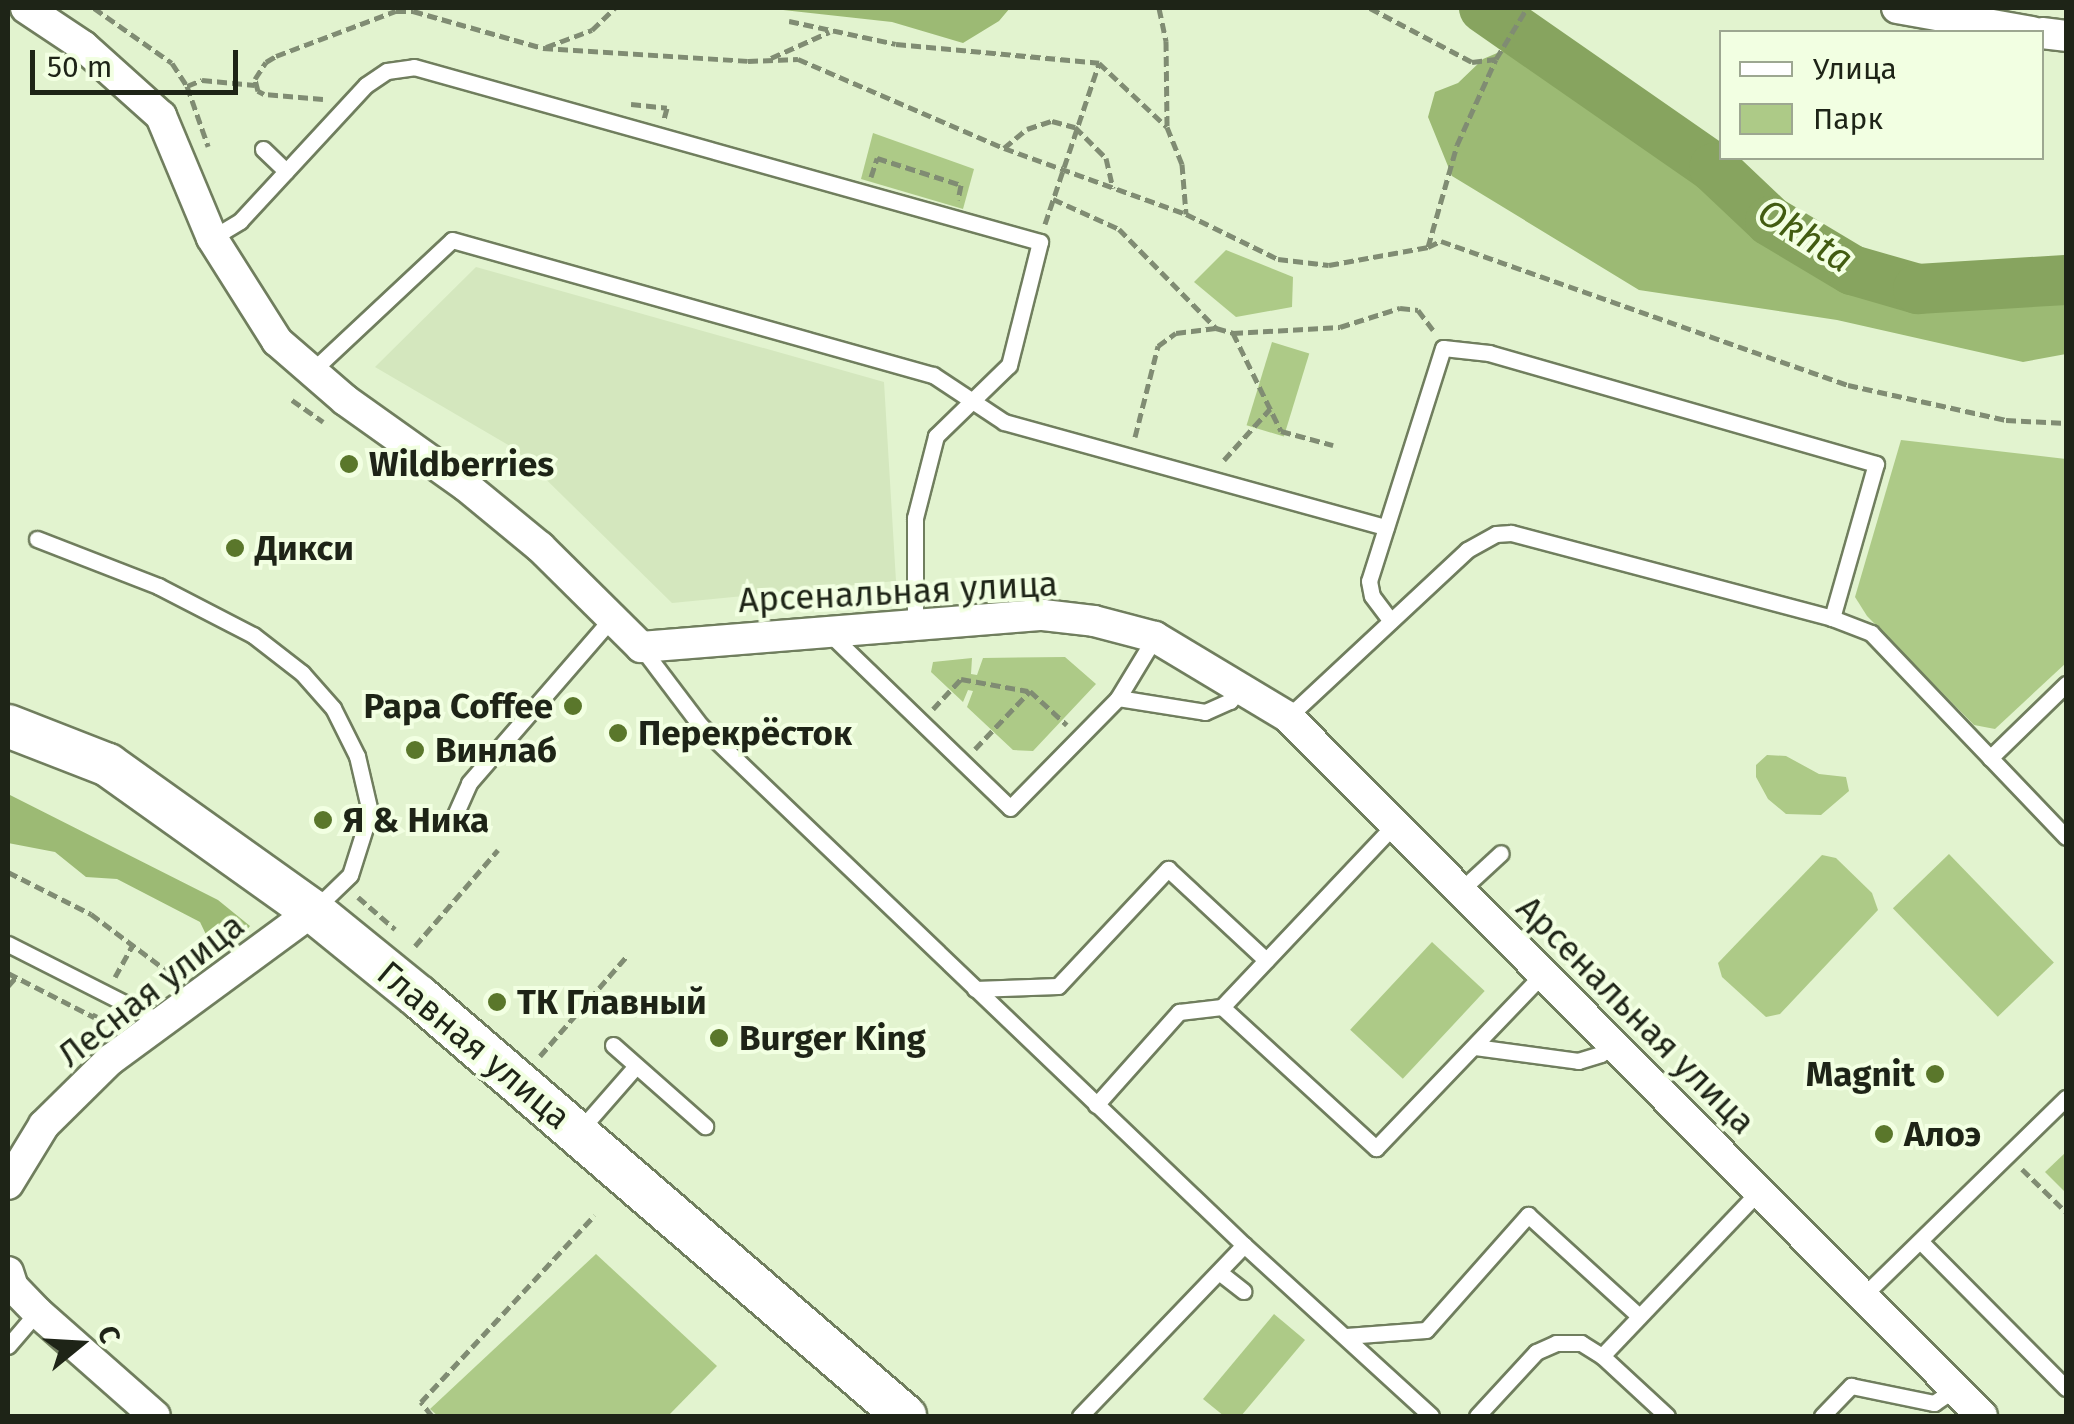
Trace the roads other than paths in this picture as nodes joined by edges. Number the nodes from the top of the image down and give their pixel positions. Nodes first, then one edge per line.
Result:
1 (26, 8) edge
2 (1897, 8) edge
3 (1956, 14) edge
4 (2024, 30) edge
5 (262, 149) dead end
6 (286, 172) junction
7 (212, 238) junction
8 (311, 372) junction
9 (972, 400) junction
10 (1386, 527) junction
11 (37, 539) dead end
12 (612, 618) junction
13 (1832, 618) junction
14 (1391, 620) junction
15 (915, 624) junction
16 (827, 632) junction
17 (1155, 637) junction
18 (641, 648) junction
19 (2066, 684) edge
20 (1242, 686) junction
21 (1118, 698) junction
22 (1288, 717) junction
23 (8, 726) edge
24 (1990, 758) junction
25 (455, 815) dead end
26 (1394, 826) junction
27 (2066, 837) edge
28 (1500, 852) dead end
29 (1461, 890) junction
30 (313, 911) junction
31 (8, 944) edge
32 (1266, 960) junction
33 (1542, 976) junction
34 (975, 989) junction
35 (1222, 1007) junction
36 (162, 1022) junction
37 (1613, 1042) junction
38 (613, 1045) dead end
39 (1475, 1047) junction
40 (636, 1066) junction
41 (2066, 1098) edge
42 (1096, 1105) junction
43 (705, 1126) dead end
44 (577, 1133) junction
45 (8, 1184) edge
46 (1758, 1192) junction
47 (1920, 1240) junction
48 (1244, 1245) junction
49 (8, 1272) edge
50 (1220, 1272) junction
51 (1243, 1291) dead end
52 (1863, 1296) junction
53 (37, 1312) junction
54 (1638, 1316) junction
55 (1346, 1336) junction
56 (8, 1346) edge
57 (1602, 1356) junction
58 (2066, 1388) edge
59 (1955, 1389) junction
60 (154, 1416) edge
61 (905, 1416) edge
62 (1080, 1416) edge
63 (1431, 1416) edge
64 (1478, 1416) edge
65 (1667, 1416) edge
66 (1822, 1416) edge
67 (1982, 1416) edge

1 - 7 street
2 - 3 street
3 - 4 street
5 - 6 lane
6 - 7 lane
6 - 9 lane
7 - 8 street
8 - 9 lane
8 - 12 street
9 - 10 lane
9 - 15 lane
10 - 13 lane
10 - 14 lane
11 - 30 lane
12 - 18 street
12 - 25 lane
13 - 14 lane
13 - 24 lane
14 - 22 lane
15 - 16 street, Арсенальная улица
15 - 17 street, Арсенальная улица
16 - 18 street, Арсенальная улица
16 - 21 lane
17 - 20 street, Арсенальная улица
17 - 21 lane
18 - 34 lane
19 - 24 lane
20 - 21 lane
20 - 22 street, Арсенальная улица
22 - 26 street, Арсенальная улица
23 - 30 main road, Главная улица
24 - 27 lane
26 - 29 street, Арсенальная улица
26 - 32 lane
28 - 29 lane
29 - 33 street, Арсенальная улица
30 - 36 street, Лесная улица
30 - 44 main road, Главная улица
31 - 36 lane
32 - 34 lane
32 - 35 lane
33 - 37 street, Арсенальная улица
33 - 39 lane
34 - 42 lane
35 - 39 lane
35 - 42 lane
36 - 45 street, Лесная улица
37 - 39 lane
37 - 46 street, Арсенальная улица
38 - 40 lane
40 - 43 lane
40 - 44 lane
41 - 47 lane
42 - 48 lane
44 - 61 main road, Главная улица
46 - 52 street, Арсенальная улица
46 - 54 lane
47 - 52 lane
47 - 58 lane
48 - 50 lane
48 - 55 lane
49 - 53 street
50 - 51 lane
50 - 62 lane
52 - 59 street, Арсенальная улица
53 - 56 lane
53 - 60 street
54 - 55 lane
54 - 57 lane
55 - 63 lane
57 - 64 lane
57 - 65 lane
59 - 66 lane
59 - 67 street, Арсенальная улица

